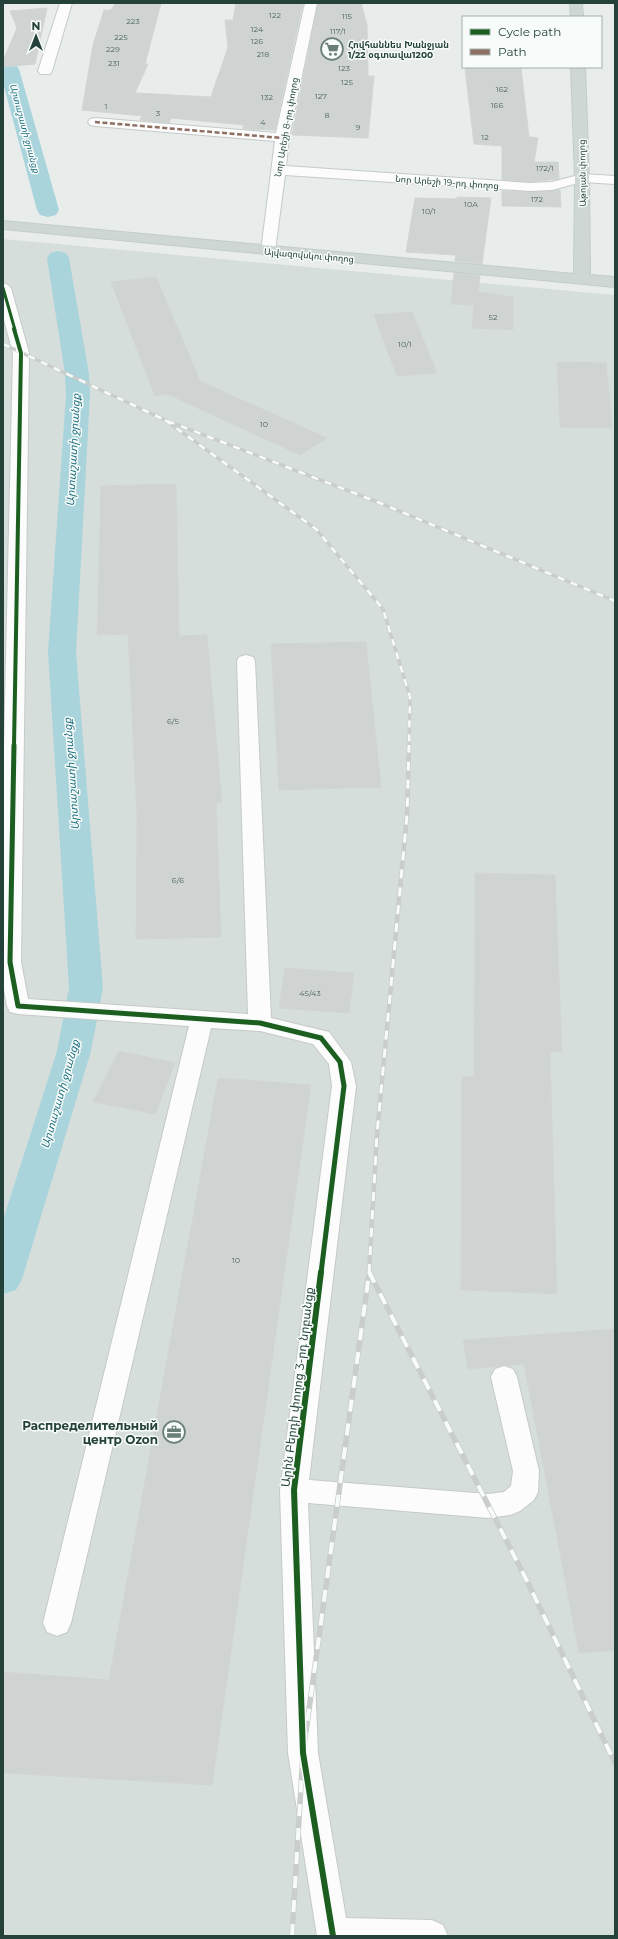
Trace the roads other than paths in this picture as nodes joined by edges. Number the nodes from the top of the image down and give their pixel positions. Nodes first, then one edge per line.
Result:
1 (66, 3) edge
2 (311, 3) edge
3 (576, 3) edge
4 (576, 16) edge
5 (578, 68) edge
6 (45, 71) dead end
7 (95, 122) dead end
8 (282, 138) junction
9 (278, 170) junction
10 (582, 178) junction
11 (615, 180) edge
12 (3, 225) edge
13 (268, 251) junction
14 (582, 279) junction
15 (615, 282) edge
16 (3, 288) edge
17 (246, 661) dead end
18 (202, 1020) junction
19 (260, 1023) junction
20 (504, 1377) dead end
21 (294, 1490) junction
22 (57, 1623) dead end
23 (333, 1934) edge
24 (432, 1936) edge

1 - 6 street
2 - 8 street, Նոր Արեշի 8-րդ փողոց
3 - 4 main road
5 - 10 main road, Աթոյան փողոց
7 - 8 street
8 - 9 street, Նոր Արեշի 8-րդ փողոց
9 - 10 street, Նոր Արեշի 19-րդ փողոց
9 - 13 street, Նոր Արեշի 8-րդ փողոց
10 - 11 street, Նոր Արեշի 19-րդ փողոց
10 - 14 main road, Աթոյան փողոց
12 - 13 main road, Այվազովսկու փողոց
13 - 14 main road, Այվազովսկու փողոց
14 - 15 main road, Այվազովսկու փողոց
16 - 18 street, Արին Բերդի փողոց 3-րդ նրբանցք
17 - 19 street
18 - 19 street, Արին Բերդի փողոց 3-րդ նրբանցք
18 - 22 street
19 - 21 street, Արին Բերդի փողոց 3-րդ նրբանցք
20 - 21 street
21 - 23 street, Արին Բերդի փողոց 3-րդ նրբանցք
23 - 24 street

